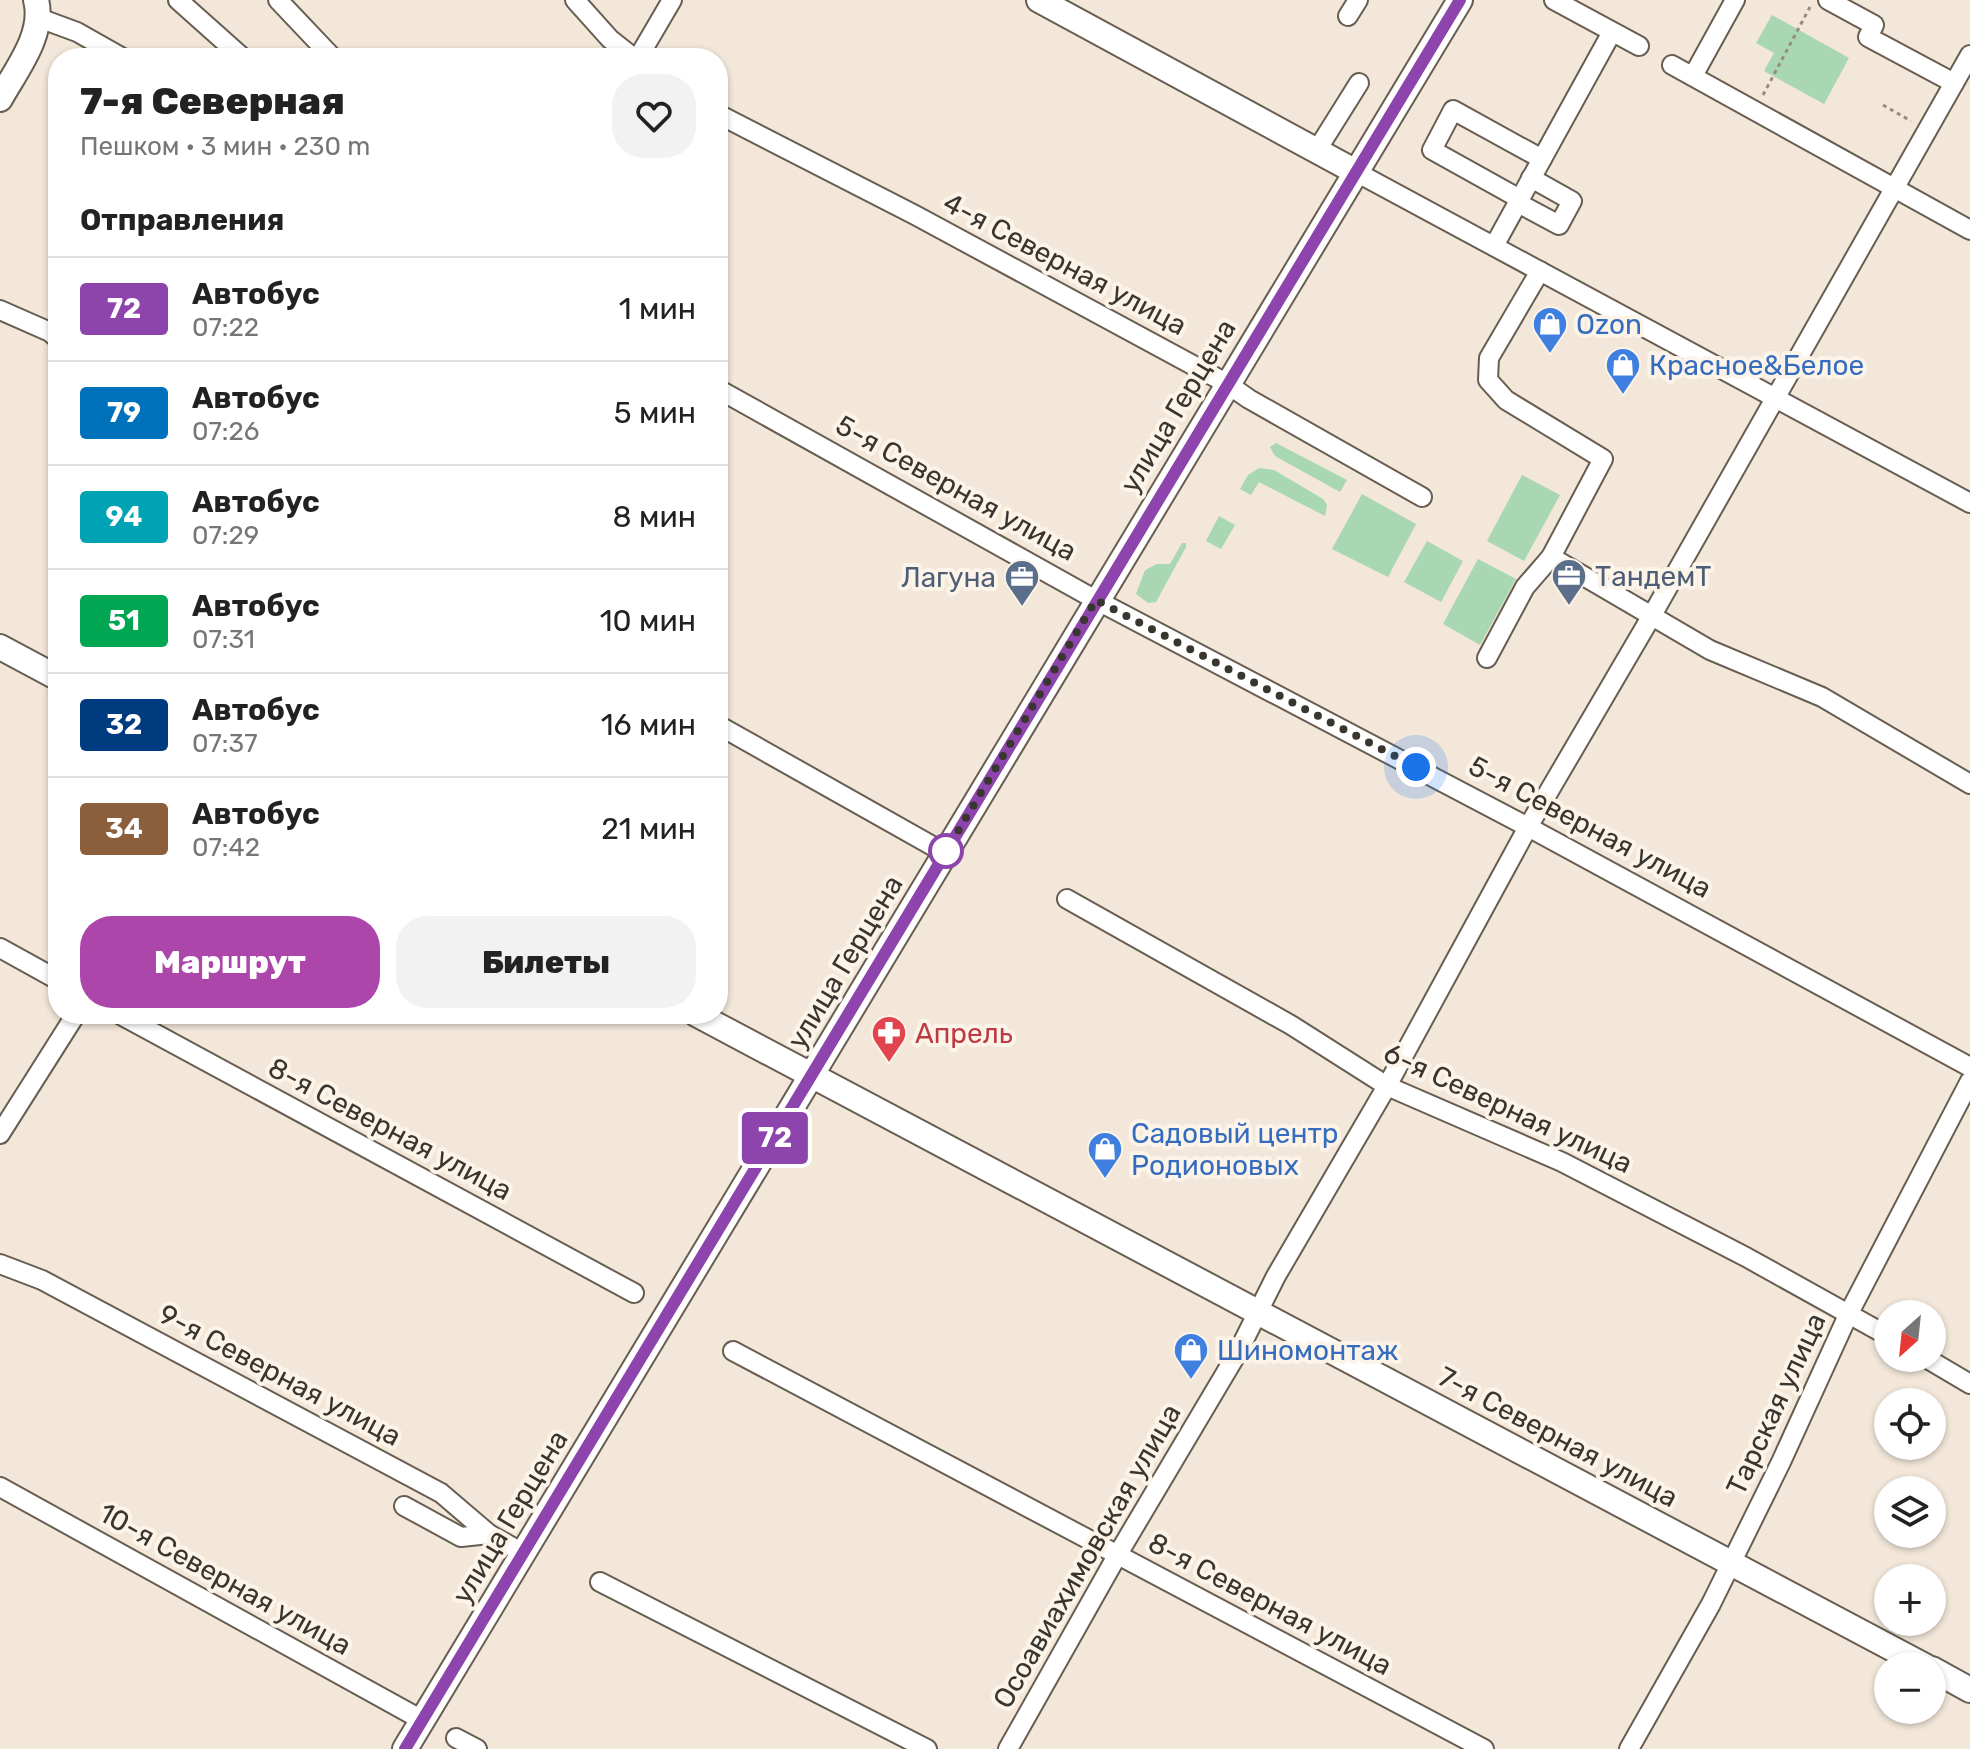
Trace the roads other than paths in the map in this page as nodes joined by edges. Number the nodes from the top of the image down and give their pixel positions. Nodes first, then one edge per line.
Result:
1 (178, 0) edge
2 (278, 0) edge
3 (575, 0) edge
4 (672, 0) edge
5 (1039, 0) edge
6 (1460, 0) edge
7 (1554, 0) edge
8 (1735, 0) edge
9 (1828, 0) edge
10 (38, 5) edge
11 (1612, 32) junction
12 (1639, 46) dead end
13 (105, 48) edge
14 (232, 48) edge
15 (324, 48) edge
16 (622, 48) edge
17 (642, 48) edge
18 (1970, 55) edge
19 (1672, 65) dead end
20 (1693, 76) junction
21 (1359, 83) dead end
22 (1954, 83) junction
23 (0, 99) edge
24 (728, 119) edge
25 (1317, 150) junction
26 (1542, 159) junction
27 (1356, 172) junction
28 (1531, 178) junction
29 (1893, 189) junction
30 (1519, 201) junction
31 (1970, 230) edge
32 (1494, 246) junction
33 (1540, 271) junction
34 (0, 310) edge
35 (48, 331) edge
36 (1226, 383) junction
37 (728, 395) edge
38 (1775, 397) junction
39 (1422, 497) dead end
40 (1970, 503) edge
41 (1551, 557) junction
42 (1096, 600) junction
43 (1651, 617) junction
44 (0, 647) edge
45 (1487, 658) dead end
46 (48, 673) edge
47 (728, 731) edge
48 (1970, 784) edge
49 (1528, 827) junction
50 (945, 853) junction
51 (1067, 899) dead end
52 (0, 948) edge
53 (48, 974) edge
54 (70, 1024) edge
55 (137, 1024) edge
56 (715, 1024) edge
57 (1970, 1067) edge
58 (811, 1076) junction
59 (1970, 1081) edge
60 (1387, 1086) junction
61 (0, 1134) edge
62 (0, 1264) edge
63 (634, 1293) dead end
64 (1258, 1312) junction
65 (1849, 1313) junction
66 (1874, 1328) edge
67 (733, 1351) dead end
68 (1946, 1370) edge
69 (1970, 1384) edge
70 (0, 1487) edge
71 (404, 1506) dead end
72 (489, 1534) junction
73 (523, 1553) junction
74 (1118, 1554) junction
75 (1731, 1563) junction
76 (600, 1582) dead end
77 (1899, 1652) edge
78 (1946, 1677) edge
79 (1970, 1690) edge
80 (422, 1720) junction
81 (456, 1738) dead end
82 (405, 1749) edge
83 (477, 1749) edge
84 (927, 1749) edge
85 (1008, 1749) edge
86 (1484, 1749) edge
87 (1629, 1749) edge

1 - 14 street
2 - 15 street
3 - 16 street
4 - 17 street
5 - 25 main road
6 - 27 main road, улица Герцена
7 - 11 street
8 - 20 street
9 - 22 street
10 - 13 street
10 - 23 main road
11 - 12 street
11 - 26 street
18 - 22 street, Осоавиахимовская улица
19 - 20 street
20 - 29 street
21 - 25 street
22 - 29 street, Осоавиахимовская улица
24 - 36 street, 4-я Северная улица
25 - 27 main road
26 - 28 street
26 - 30 street
27 - 32 street
27 - 36 main road, улица Герцена
28 - 30 street
28 - 30 street
29 - 31 street
29 - 38 street, Осоавиахимовская улица
30 - 32 street
32 - 33 street
33 - 38 street
33 - 41 street
34 - 35 street
36 - 39 street, 4-я Северная улица
36 - 42 main road, улица Герцена
37 - 42 street, 5-я Северная улица
38 - 40 street
38 - 43 street, Осоавиахимовская улица
41 - 43 street
41 - 45 street
42 - 49 street, 5-я Северная улица
42 - 50 main road, улица Герцена
43 - 48 street
43 - 49 street, Осоавиахимовская улица
44 - 46 main road
47 - 50 street
49 - 57 street, 5-я Северная улица
49 - 60 street, Осоавиахимовская улица
50 - 58 main road, улица Герцена
51 - 60 street, 6-я Северная улица
52 - 53 street
54 - 61 street
55 - 63 street, 8-я Северная улица
56 - 58 main road, 7-я Северная улица
58 - 64 main road, 7-я Северная улица
58 - 73 main road, улица Герцена
59 - 65 street, Тарская улица
60 - 64 street, Осоавиахимовская улица
60 - 65 street, 6-я Северная улица
62 - 72 street, 9-я Северная улица
64 - 74 street, Осоавиахимовская улица
64 - 75 main road, 7-я Северная улица
65 - 66 street, 6-я Северная улица
65 - 75 street, Тарская улица
67 - 74 street, 8-я Северная улица
68 - 69 street
70 - 80 street, 10-я Северная улица
71 - 72 street
72 - 73 street, 9-я Северная улица
73 - 80 main road, улица Герцена
74 - 85 street, Осоавиахимовская улица
74 - 86 street, 8-я Северная улица
75 - 77 main road, 7-я Северная улица
75 - 87 street, Тарская улица
76 - 84 street
78 - 79 main road
80 - 82 main road, улица Герцена
81 - 83 street

